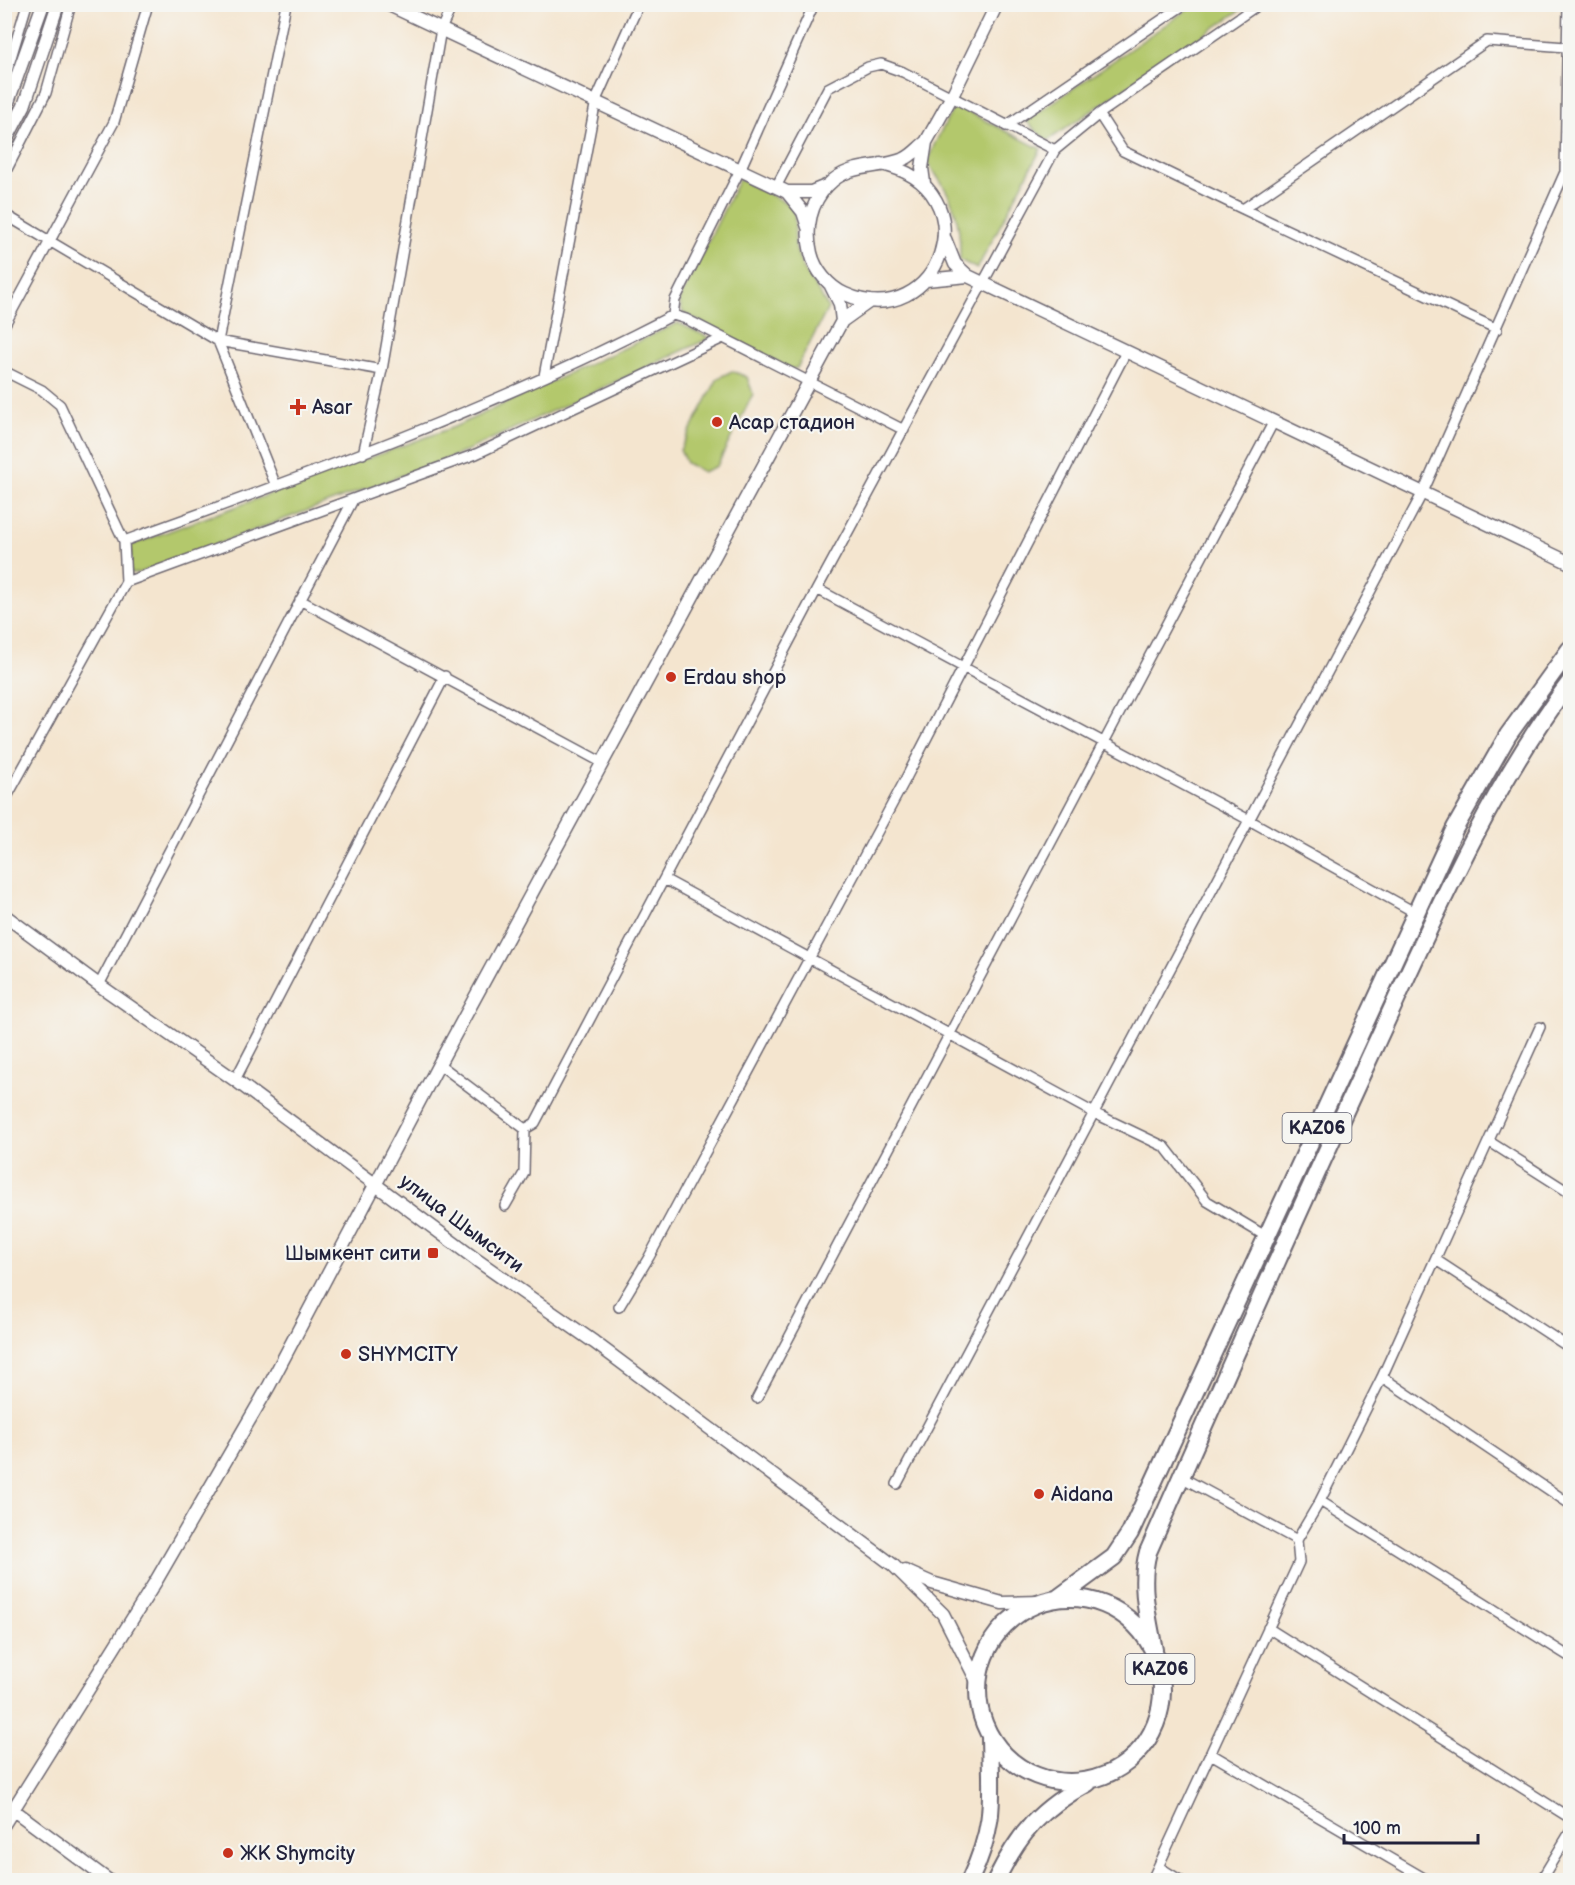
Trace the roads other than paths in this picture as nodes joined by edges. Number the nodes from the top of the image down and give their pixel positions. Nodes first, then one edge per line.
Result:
1 (27, 4) edge
2 (43, 4) edge
3 (58, 4) edge
4 (71, 4) edge
5 (148, 4) edge
6 (286, 4) edge
7 (387, 4) edge
8 (453, 4) edge
9 (639, 4) edge
10 (814, 4) edge
11 (997, 4) edge
12 (1185, 4) edge
13 (1259, 4) edge
14 (1568, 4) edge
15 (441, 29) junction
16 (1566, 46) junction
17 (4, 81) edge
18 (952, 96) junction
19 (596, 100) junction
20 (24, 106) junction
21 (4, 113) edge
22 (1099, 114) junction
23 (35, 116) junction
24 (1006, 126) junction
25 (926, 142) junction
26 (4, 144) edge
27 (1054, 150) junction
28 (881, 164) junction
29 (740, 170) junction
30 (4, 175) edge
31 (924, 183) junction
32 (827, 186) junction
33 (782, 189) junction
34 (1243, 208) junction
35 (4, 214) edge
36 (808, 227) junction
37 (945, 239) junction
38 (51, 242) junction
39 (968, 276) junction
40 (926, 280) junction
41 (984, 282) junction
42 (829, 283) junction
43 (870, 301) junction
44 (673, 315) junction
45 (842, 321) junction
46 (4, 326) edge
47 (1497, 329) junction
48 (723, 338) junction
49 (218, 340) junction
50 (1126, 352) junction
51 (382, 370) junction
52 (4, 371) edge
53 (544, 376) junction
54 (809, 382) junction
55 (1274, 421) junction
56 (904, 430) junction
57 (363, 454) junction
58 (276, 486) junction
59 (1423, 492) junction
60 (353, 500) junction
61 (124, 541) junction
62 (1569, 559) edge
63 (126, 582) junction
64 (817, 589) junction
65 (300, 600) junction
66 (1570, 649) edge
67 (962, 668) junction
68 (445, 676) junction
69 (1570, 682) edge
70 (1104, 742) junction
71 (603, 762) junction
72 (7, 790) edge
73 (4, 802) edge
74 (1249, 820) junction
75 (663, 879) junction
76 (1416, 913) junction
77 (4, 915) edge
78 (808, 957) junction
79 (99, 985) junction
80 (1540, 1027) dead end
81 (949, 1035) junction
82 (438, 1064) junction
83 (235, 1080) junction
84 (1094, 1113) junction
85 (525, 1129) junction
86 (1490, 1142) junction
87 (375, 1183) junction
88 (1570, 1193) edge
89 (505, 1206) dead end
90 (1267, 1237) junction
91 (1436, 1260) junction
92 (619, 1307) dead end
93 (1570, 1348) edge
94 (1382, 1377) junction
95 (757, 1398) dead end
96 (1181, 1477) junction
97 (897, 1484) dead end
98 (1320, 1501) junction
99 (1570, 1504) edge
100 (1297, 1540) junction
101 (893, 1565) junction
102 (1050, 1600) junction
103 (1269, 1628) junction
104 (1154, 1650) junction
105 (1570, 1657) edge
106 (978, 1683) junction
107 (990, 1736) junction
108 (1211, 1754) junction
109 (1096, 1778) junction
110 (9, 1806) edge
111 (1570, 1818) edge
112 (4, 1824) edge
113 (1570, 1832) edge
114 (1159, 1867) junction
115 (108, 1881) edge
116 (970, 1881) edge
117 (996, 1881) edge
118 (1152, 1881) edge
119 (1180, 1881) edge
120 (1427, 1881) edge
121 (1541, 1881) edge

1 - 17 street
2 - 21 street
3 - 20 street
4 - 23 street
5 - 38 street
6 - 49 street
7 - 15 street
8 - 15 street
9 - 19 street
10 - 29 street
11 - 18 street
12 - 24 street
13 - 22 street
14 - 16 street
15 - 19 street
15 - 51 street
16 - 34 street
16 - 47 street
18 - 24 street
18 - 25 street
18 - 33 street
19 - 29 street
19 - 53 street
20 - 23 street
20 - 26 street
22 - 27 street
22 - 34 street
23 - 30 street
24 - 27 street
25 - 28 street
25 - 31 street
27 - 41 street
28 - 31 street
28 - 32 street
29 - 33 street
29 - 44 street
31 - 37 street
32 - 33 street
32 - 36 street
33 - 36 street
34 - 47 street
35 - 38 street
36 - 42 street
37 - 39 street
37 - 40 street
38 - 46 street
38 - 49 street
39 - 40 street
39 - 41 street
40 - 43 street
41 - 50 street
41 - 56 street
42 - 43 street
42 - 45 street
43 - 45 street
44 - 48 street
44 - 53 street
45 - 54 street
47 - 59 street
48 - 54 street
48 - 60 street
49 - 51 street
49 - 58 street
50 - 55 street
50 - 67 street
51 - 57 street
52 - 61 street
53 - 57 street
54 - 56 street
54 - 71 street
55 - 59 street
55 - 70 street
56 - 64 street
57 - 58 street
58 - 61 street
59 - 62 street
59 - 74 street
60 - 63 street
60 - 65 street
61 - 63 street
63 - 72 street
64 - 67 street
64 - 75 street
65 - 68 street
65 - 79 street
66 - 76 highway, KАZ06
67 - 70 street
67 - 78 street
68 - 71 street
68 - 83 street
69 - 96 highway, KАZ06
70 - 74 street
70 - 81 street
71 - 82 street
72 - 73 street
74 - 76 street
74 - 84 street
75 - 78 street
75 - 85 street
76 - 90 highway, KАZ06
77 - 79 street, улица Шымсити
78 - 81 street
78 - 92 street
79 - 83 street, улица Шымсити
80 - 86 street
81 - 84 street
81 - 95 street
82 - 85 street
82 - 87 street
83 - 87 street, улица Шымсити
84 - 90 street
84 - 97 street
85 - 89 street
86 - 88 street
86 - 91 street
87 - 101 street, улица Шымсити
87 - 110 street
90 - 102 highway, KАZ06
91 - 93 street
91 - 94 street
94 - 98 street
94 - 99 street
96 - 100 street
96 - 104 highway, KАZ06
98 - 100 street
98 - 105 street
100 - 103 street
101 - 102 street, улица Шымсити
101 - 106 street, улица Шымсити
102 - 104 highway, KАZ06
102 - 106 highway, KАZ06
103 - 108 street
103 - 111 street
104 - 109 highway, KАZ06
106 - 107 highway, KАZ06
107 - 109 highway, KАZ06
107 - 116 highway, KАZ06
108 - 114 street
108 - 120 street
109 - 117 highway, KАZ06
110 - 112 street
110 - 115 street
113 - 121 street
114 - 118 street
114 - 119 street

